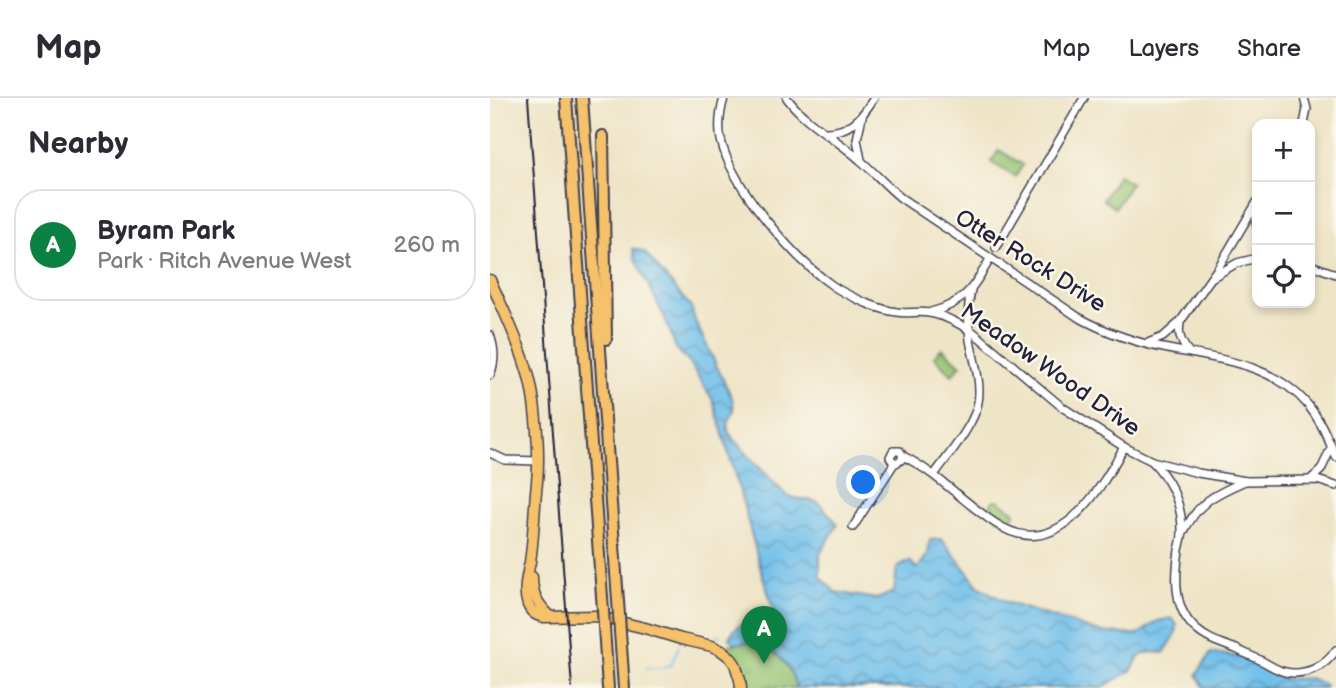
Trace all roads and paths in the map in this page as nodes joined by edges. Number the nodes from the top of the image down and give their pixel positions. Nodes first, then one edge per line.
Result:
1 (566, 98) edge
2 (582, 98) edge
3 (724, 98) edge
4 (787, 98) edge
5 (874, 98) edge
6 (1084, 98) edge
7 (1304, 98) edge
8 (862, 117) junction
9 (1305, 119) edge
10 (825, 132) junction
11 (603, 136) dead end
12 (861, 160) junction
13 (1252, 211) edge
14 (996, 248) dead end
15 (990, 258) junction
16 (1252, 259) edge
17 (1315, 267) edge
18 (1336, 274) edge
19 (1210, 279) junction
20 (491, 287) edge
21 (971, 290) junction
22 (929, 313) junction
23 (1180, 322) junction
24 (969, 330) junction
25 (490, 335) edge
26 (1147, 343) junction
27 (1188, 351) junction
28 (490, 375) edge
29 (604, 411) junction
30 (1124, 447) junction
31 (1331, 447) junction
32 (490, 453) edge
33 (1336, 457) edge
34 (538, 461) junction
35 (1152, 461) junction
36 (934, 475) junction
37 (1310, 480) junction
38 (1246, 481) junction
39 (1336, 486) edge
40 (853, 527) dead end
41 (1182, 535) junction
42 (1336, 650) edge
43 (608, 688) edge
44 (624, 688) edge
45 (741, 688) edge

1 - 43 highway, bridge
2 - 29 highway
3 - 22 street, Meadow Wood Drive
4 - 10 street, Otter Rock Drive
5 - 8 street
6 - 14 street
7 - 9 street
8 - 10 street
8 - 12 street
10 - 12 street, Otter Rock Drive
11 - 29 highway
12 - 15 street, Otter Rock Drive
13 - 19 street
15 - 21 street
15 - 26 street, Otter Rock Drive
16 - 19 street
17 - 18 street
19 - 23 street
20 - 34 main road
21 - 22 street
21 - 24 street
22 - 24 street, Meadow Wood Drive
23 - 26 street
23 - 27 street
24 - 30 street, Meadow Wood Drive
24 - 36 street
25 - 28 street
26 - 27 street, Otter Rock Drive
27 - 31 street, Otter Rock Drive
29 - 44 highway, bridge
30 - 35 street, Meadow Wood Drive
30 - 36 street
31 - 33 street, Otter Rock Drive
31 - 37 street
32 - 34 street
34 - 45 main road
35 - 38 street, Meadow Wood Drive
35 - 41 street
36 - 40 street
37 - 38 street, Meadow Wood Drive
37 - 39 street, Meadow Wood Drive
38 - 41 street
41 - 42 street

